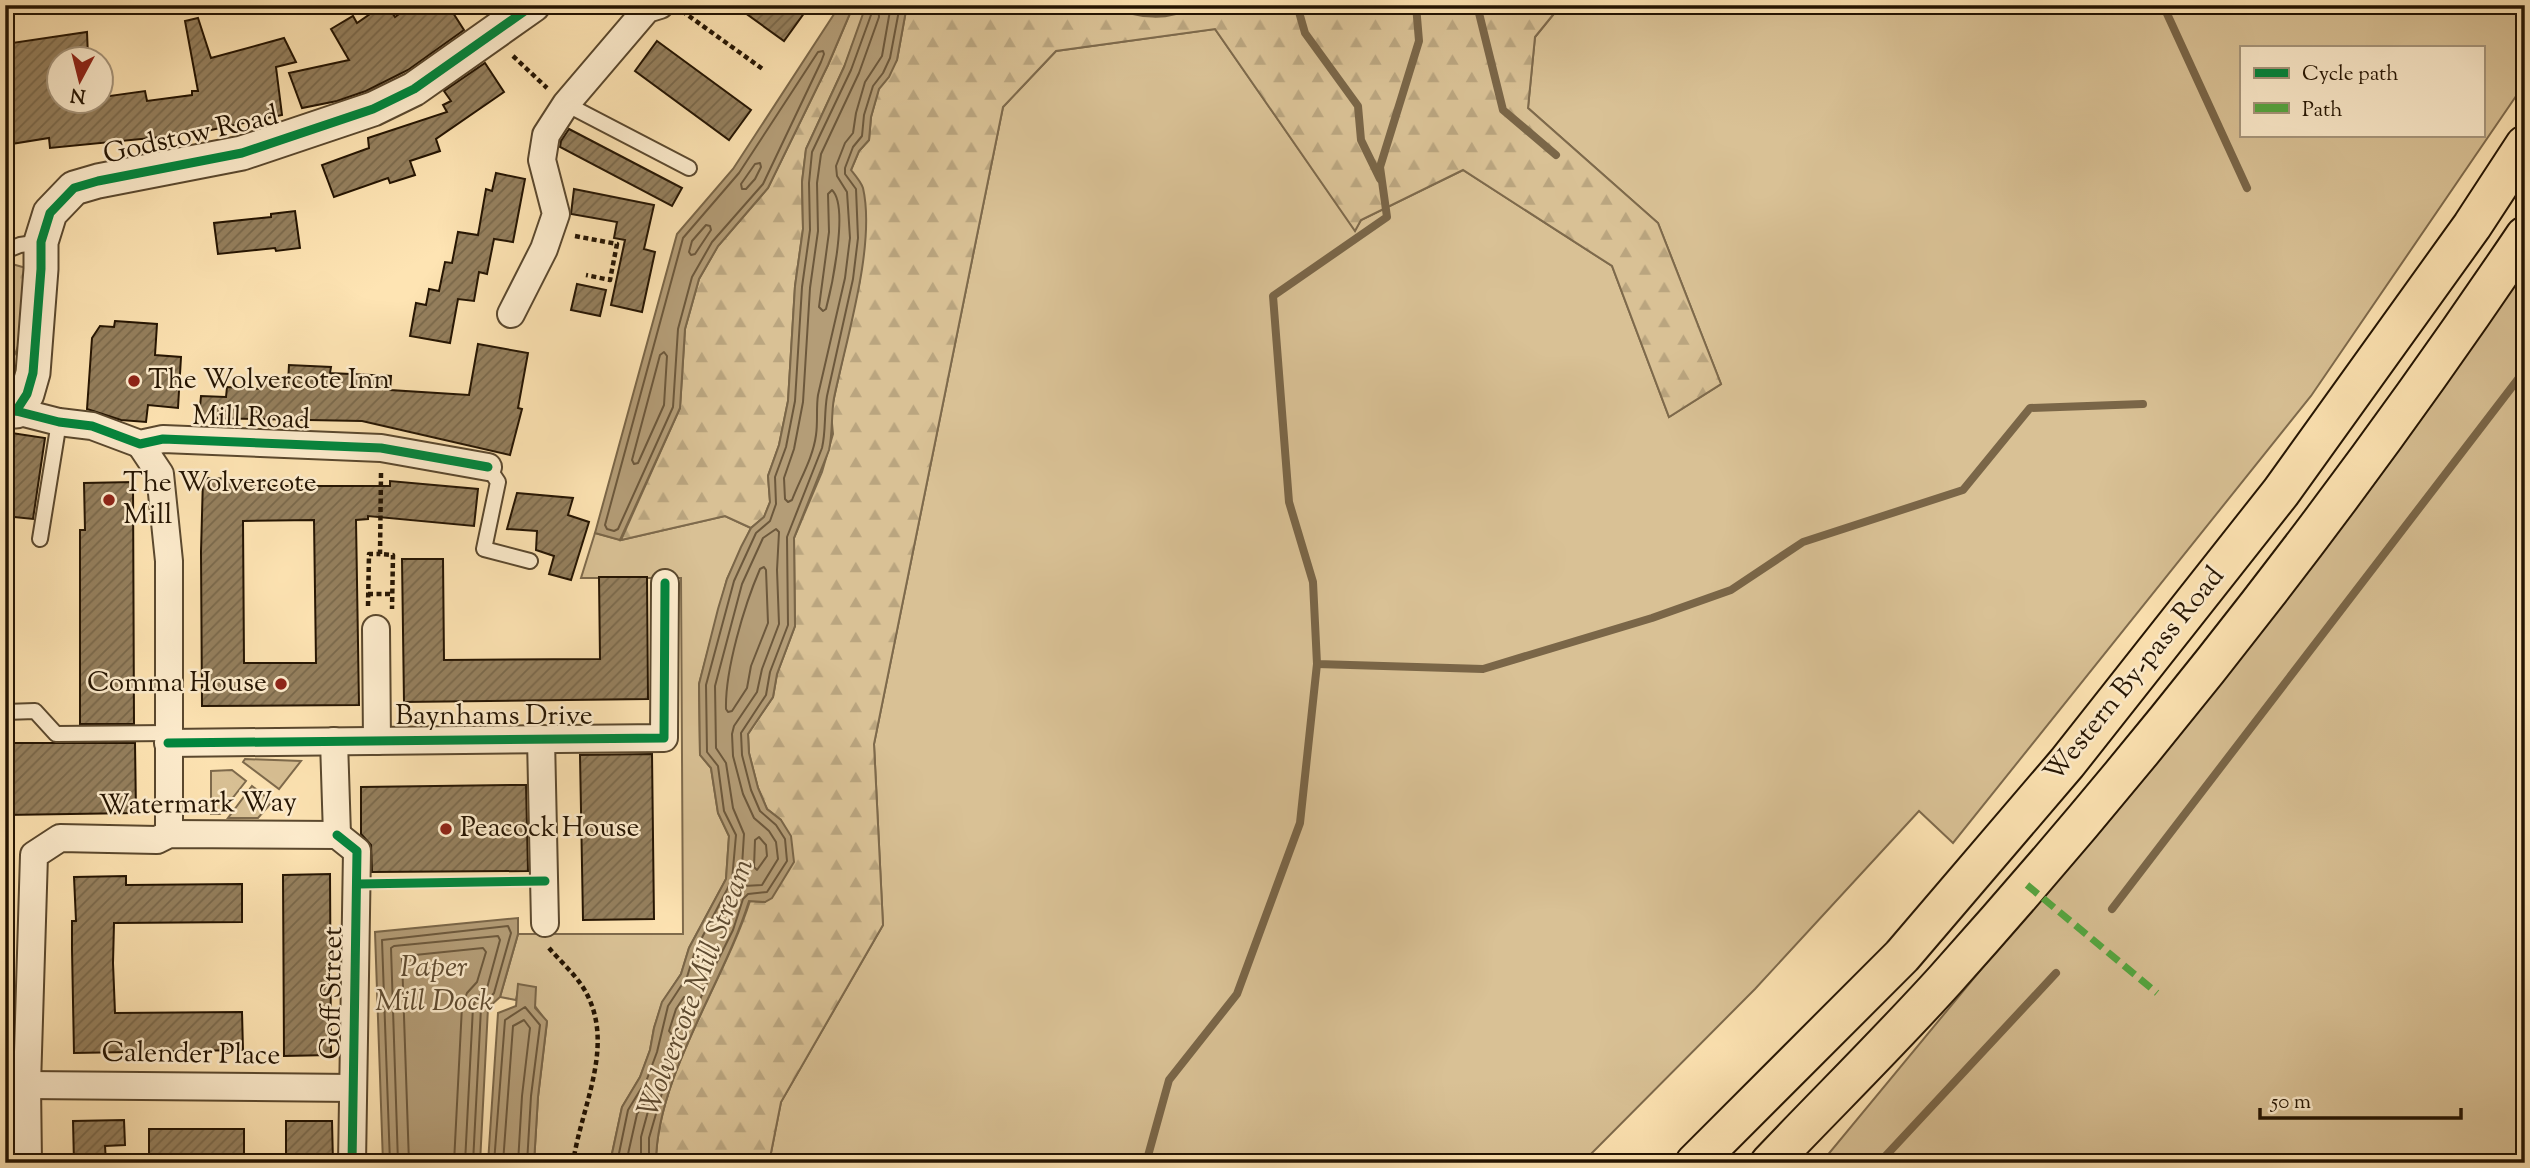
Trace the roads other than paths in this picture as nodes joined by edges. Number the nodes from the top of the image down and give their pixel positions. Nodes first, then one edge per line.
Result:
1 (533, 5) edge
2 (660, 5) edge
3 (566, 104) junction
4 (2525, 145) edge
5 (689, 168) dead end
6 (2525, 236) edge
7 (41, 242) junction
8 (5, 251) edge
9 (512, 314) dead end
10 (11, 411) edge
11 (59, 422) junction
12 (141, 444) junction
13 (488, 467) joint
14 (40, 539) dead end
15 (530, 561) dead end
16 (665, 583) dead end
17 (376, 629) road end
18 (5, 712) edge
19 (168, 738) junction
20 (541, 740) junction
21 (334, 741) junction
22 (377, 741) junction
23 (169, 834) junction
24 (337, 835) junction
25 (545, 923) road end
26 (27, 1085) junction
27 (353, 1088) junction
28 (28, 1163) edge
29 (352, 1163) edge
30 (1695, 1163) edge
31 (1770, 1163) edge

1 - 7 street, Godstow Road
2 - 3 street
3 - 5 lane
3 - 9 street
4 - 30 highway, Western By-pass Road
6 - 31 highway, Western By-pass Road
7 - 8 lane
7 - 10 street, Godstow Road
10 - 11 street, Mill Road
11 - 12 street, Mill Road
11 - 14 lane
12 - 13 street, Mill Road
12 - 19 street
13 - 15 lane, Mill Road
16 - 20 street, Baynhams Drive
17 - 22 street, Baynhams Drive
18 - 19 lane
19 - 21 street, Baynhams Drive
19 - 23 street
20 - 22 street, Baynhams Drive
20 - 25 street, Baynhams Drive
21 - 22 street, Baynhams Drive
21 - 24 street
23 - 24 street, Watermark Way
23 - 26 street, Watermark Way
24 - 27 street, Goff Street
26 - 27 street, Calender Place
26 - 28 street
27 - 29 street, Goff Street

